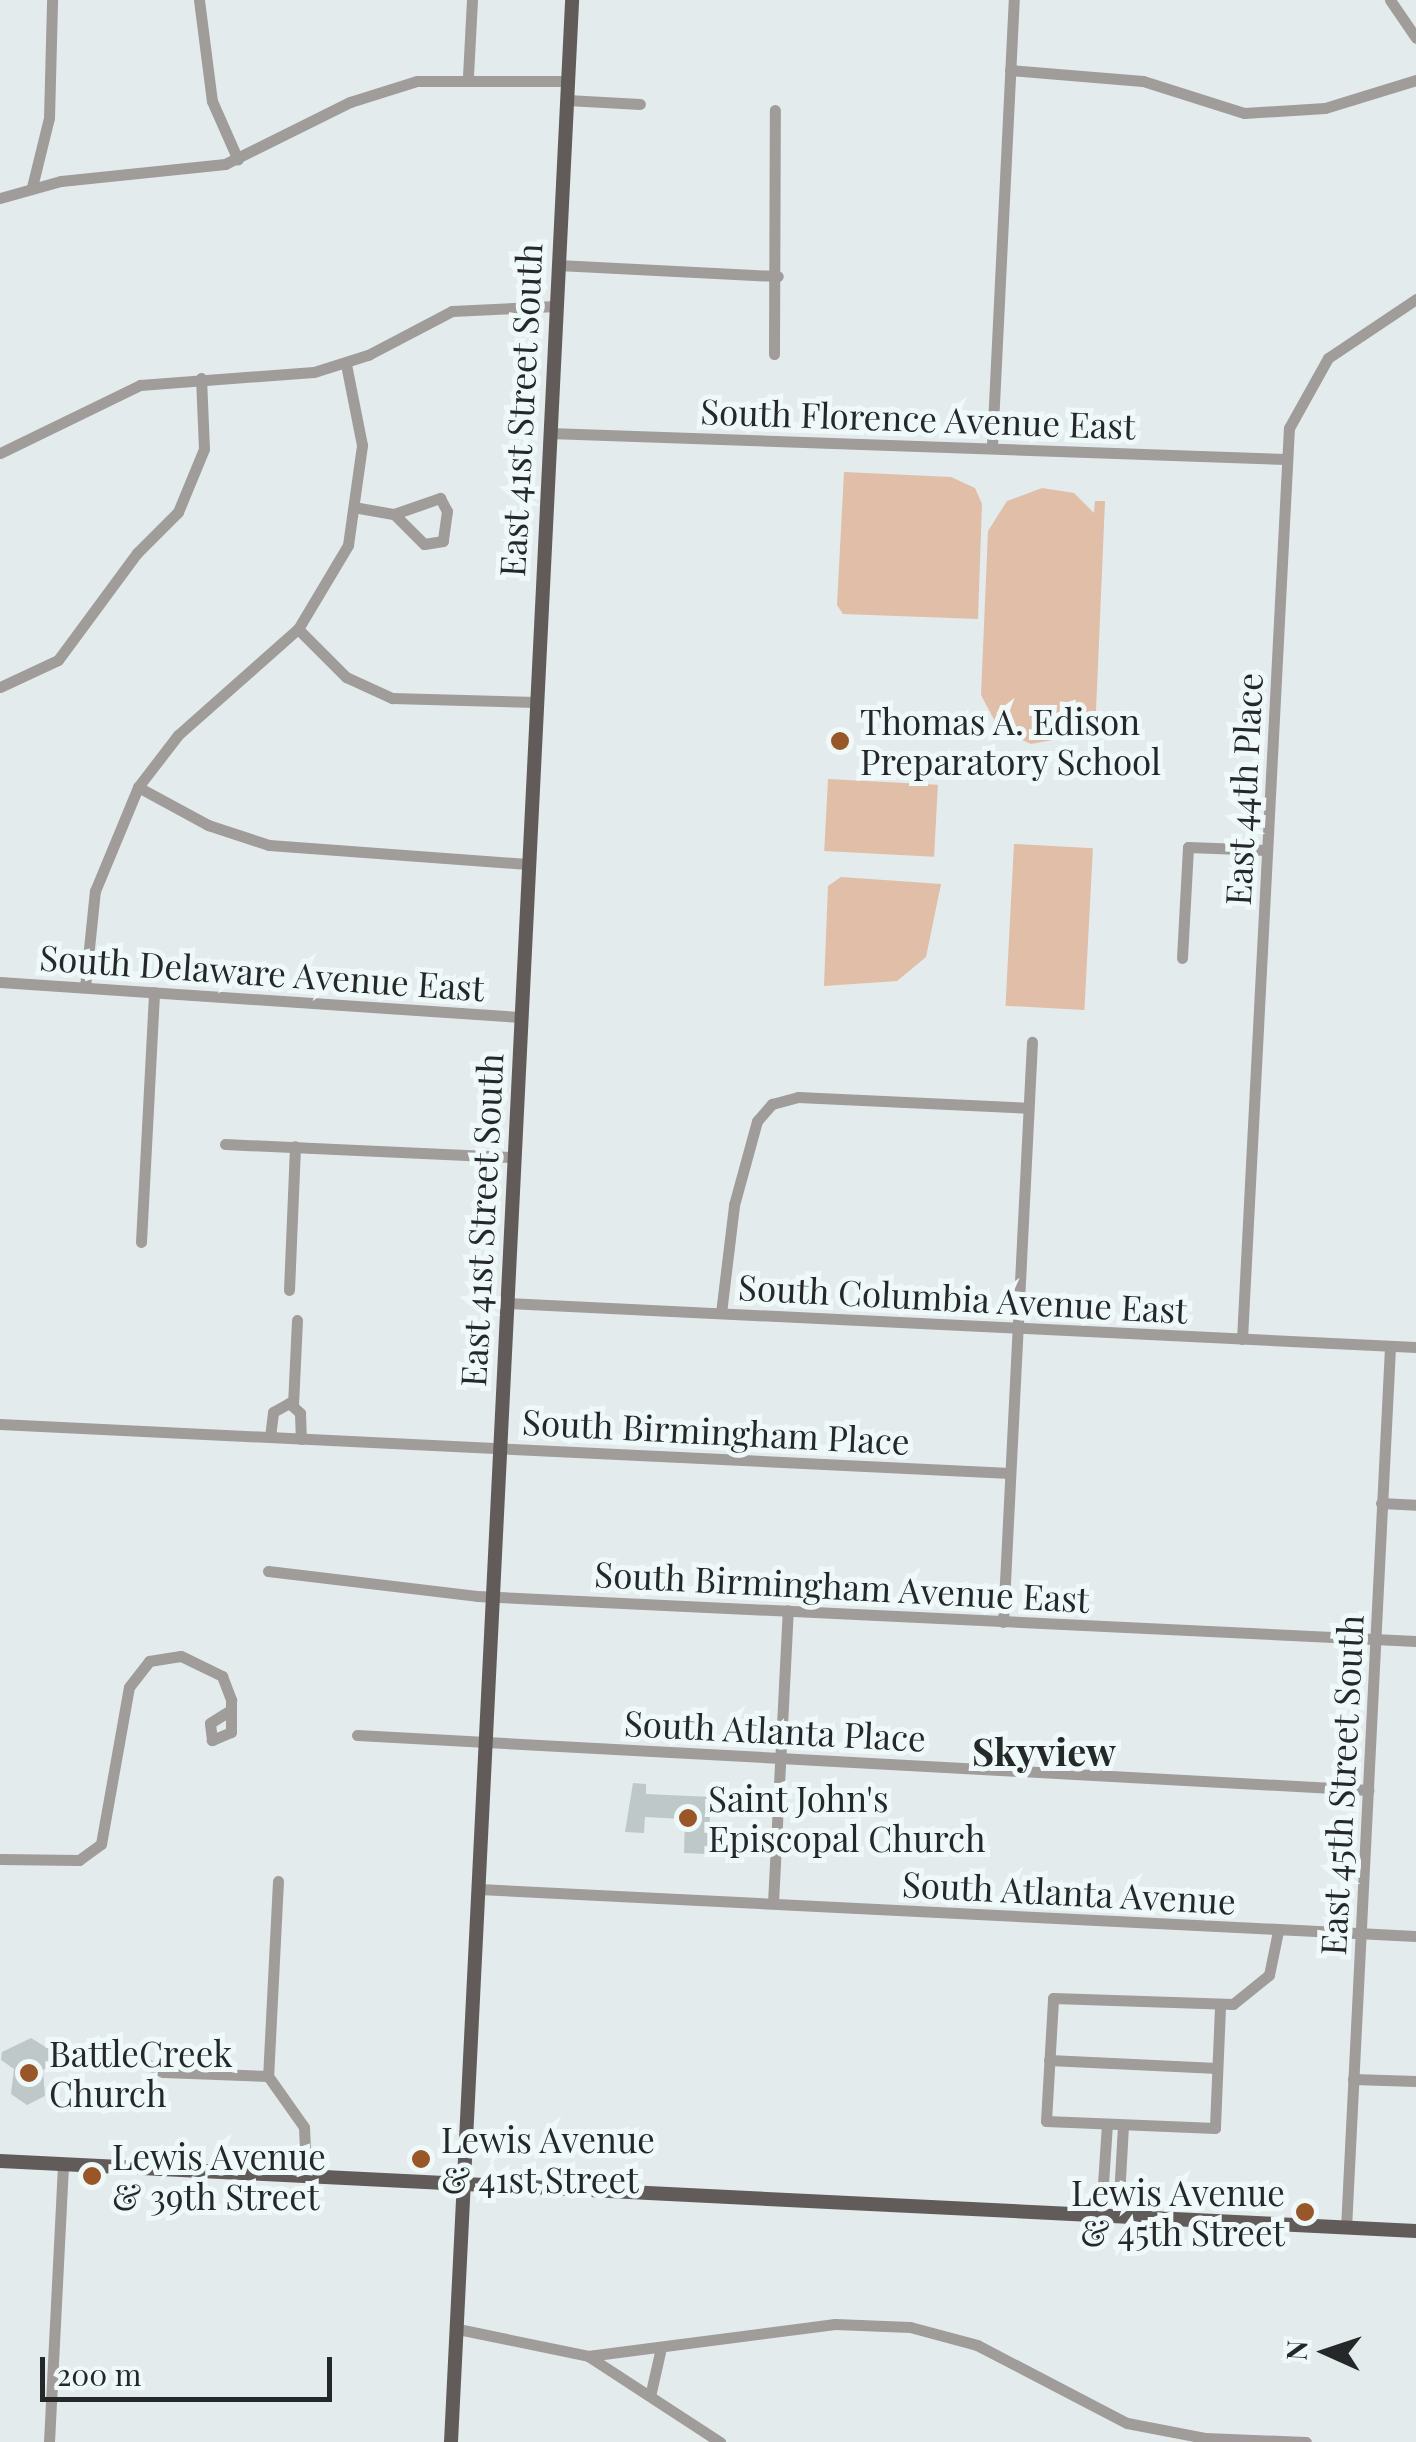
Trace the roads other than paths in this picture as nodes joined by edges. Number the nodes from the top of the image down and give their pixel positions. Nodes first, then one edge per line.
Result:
1 (52, 0) edge
2 (199, 0) edge
3 (472, 0) edge
4 (572, 0) edge
5 (1014, 0) edge
6 (1390, 0) edge
7 (1416, 38) edge
8 (1010, 70) junction
9 (468, 76) junction
10 (1416, 80) edge
11 (568, 81) junction
12 (566, 100) junction
13 (640, 104) dead end
14 (775, 110) dead end
15 (238, 160) junction
16 (32, 187) junction
17 (0, 198) edge
18 (558, 265) junction
19 (778, 276) junction
20 (1416, 299) edge
21 (556, 306) junction
22 (774, 354) dead end
23 (346, 364) junction
24 (201, 378) junction
25 (549, 432) junction
26 (992, 445) junction
27 (0, 454) edge
28 (1286, 459) junction
29 (358, 508) junction
30 (394, 514) junction
31 (298, 628) junction
32 (0, 687) edge
33 (536, 702) junction
34 (138, 787) junction
35 (1267, 850) junction
36 (527, 864) junction
37 (1182, 958) dead end
38 (0, 982) edge
39 (85, 987) junction
40 (154, 992) junction
41 (520, 1017) junction
42 (1032, 1042) dead end
43 (1028, 1108) junction
44 (224, 1144) dead end
45 (295, 1146) junction
46 (515, 1156) junction
47 (141, 1242) dead end
48 (289, 1290) dead end
49 (508, 1303) junction
50 (720, 1313) junction
51 (297, 1320) dead end
52 (1019, 1328) junction
53 (1242, 1339) junction
54 (1390, 1346) junction
55 (1416, 1347) edge
56 (293, 1405) junction
57 (0, 1424) edge
58 (270, 1438) junction
59 (301, 1439) junction
60 (501, 1448) junction
61 (1010, 1472) junction
62 (1381, 1504) junction
63 (1416, 1505) edge
64 (268, 1571) dead end
65 (494, 1596) junction
66 (788, 1610) junction
67 (1003, 1622) junction
68 (1376, 1639) junction
69 (1416, 1641) edge
70 (231, 1710) dead end
71 (357, 1735) dead end
72 (486, 1742) junction
73 (781, 1758) junction
74 (1369, 1790) junction
75 (0, 1859) edge
76 (278, 1882) dead end
77 (479, 1889) junction
78 (773, 1904) junction
79 (1278, 1931) junction
80 (1361, 1933) junction
81 (1416, 1936) edge
82 (1220, 2007) junction
83 (132, 2057) dead end
84 (1049, 2060) junction
85 (1217, 2068) junction
86 (268, 2076) junction
87 (1353, 2079) junction
88 (1416, 2082) edge
89 (1107, 2124) junction
90 (1123, 2124) junction
91 (0, 2161) edge
92 (63, 2164) junction
93 (306, 2172) junction
94 (467, 2179) junction
95 (1110, 2214) junction
96 (1346, 2228) junction
97 (1416, 2231) edge
98 (458, 2329) junction
99 (660, 2352) junction
100 (588, 2356) junction
101 (650, 2392) junction
102 (1128, 2423) junction
103 (1211, 2438) junction
104 (49, 2442) edge
105 (451, 2442) edge
106 (720, 2442) edge
107 (1138, 2442) edge
108 (1195, 2442) edge
109 (1306, 2442) edge

1 - 16 street
2 - 15 street
3 - 9 street
4 - 11 main road, East 41st Street South
5 - 8 street
6 - 7 street
8 - 10 street
8 - 26 street
9 - 11 street
9 - 15 street
11 - 12 main road, East 41st Street South
12 - 13 street
12 - 18 main road, East 41st Street South
14 - 19 street
15 - 16 street
16 - 17 street
18 - 19 street
18 - 21 main road, East 41st Street South
19 - 22 street
20 - 28 street, East 44th Place
21 - 23 street
21 - 25 main road, East 41st Street South
23 - 24 street
23 - 29 street
24 - 27 street
24 - 32 street
25 - 26 street, South Florence Avenue East
25 - 33 main road, East 41st Street South
26 - 28 street, South Florence Avenue East
28 - 35 street, East 44th Place
29 - 30 street
29 - 31 street
30 - 30 street
31 - 33 street
31 - 34 street
33 - 36 main road, East 41st Street South
34 - 36 street
34 - 39 street
35 - 37 street
35 - 53 street, East 44th Place
36 - 41 main road, East 41st Street South
38 - 39 street, South Delaware Avenue East
39 - 40 street, South Delaware Avenue East
40 - 41 street, South Delaware Avenue East
40 - 47 street
41 - 46 main road, East 41st Street South
42 - 43 street
43 - 50 street
43 - 52 street
44 - 45 street
45 - 46 street
45 - 48 street
46 - 49 main road, East 41st Street South
49 - 50 street, South Columbia Avenue East
49 - 60 main road, East 41st Street South
50 - 52 street, South Columbia Avenue East
51 - 56 street
52 - 53 street, South Columbia Avenue East
52 - 61 street
53 - 54 street, South Columbia Avenue East
54 - 55 street, South Columbia Avenue East
54 - 62 street, East 45th Street South
56 - 58 street
56 - 59 street
57 - 58 street, South Birmingham Place
58 - 59 street, South Birmingham Place
59 - 60 street, South Birmingham Place
60 - 61 street, South Birmingham Place
60 - 65 main road, East 41st Street South
61 - 67 street
62 - 63 street
62 - 68 street, East 45th Street South
64 - 65 street, South Birmingham Avenue East
65 - 66 street, South Birmingham Avenue East
65 - 72 main road, East 41st Street South
66 - 67 street, South Birmingham Avenue East
66 - 73 street
67 - 68 street, South Birmingham Avenue East
68 - 69 street, South Birmingham Avenue East
68 - 74 street, East 45th Street South
70 - 75 street
71 - 72 street, South Atlanta Place
72 - 73 street, South Atlanta Place
72 - 77 main road, East 41st Street South
73 - 74 street, South Atlanta Place
73 - 78 street
74 - 80 street, East 45th Street South
76 - 86 street
77 - 78 street, South Atlanta Avenue
77 - 94 main road, East 41st Street South
78 - 79 street, South Atlanta Avenue
79 - 80 street, South Atlanta Avenue
79 - 82 street
80 - 81 street, South Atlanta Avenue
80 - 87 street, East 45th Street South
82 - 84 street
82 - 85 street
83 - 86 street
84 - 85 street
84 - 89 street
85 - 90 street
86 - 93 street
87 - 88 street
87 - 96 street, East 45th Street South
89 - 90 street
89 - 95 street
90 - 95 street
91 - 92 main road
92 - 93 main road
92 - 104 street
93 - 94 main road
94 - 95 main road
94 - 98 main road, East 41st Street South
95 - 96 main road
96 - 97 main road
98 - 100 street
98 - 105 main road, East 41st Street South
99 - 100 street
99 - 101 street
99 - 102 street
100 - 101 street
101 - 106 street
102 - 103 street
102 - 107 street
103 - 108 street
103 - 109 street

